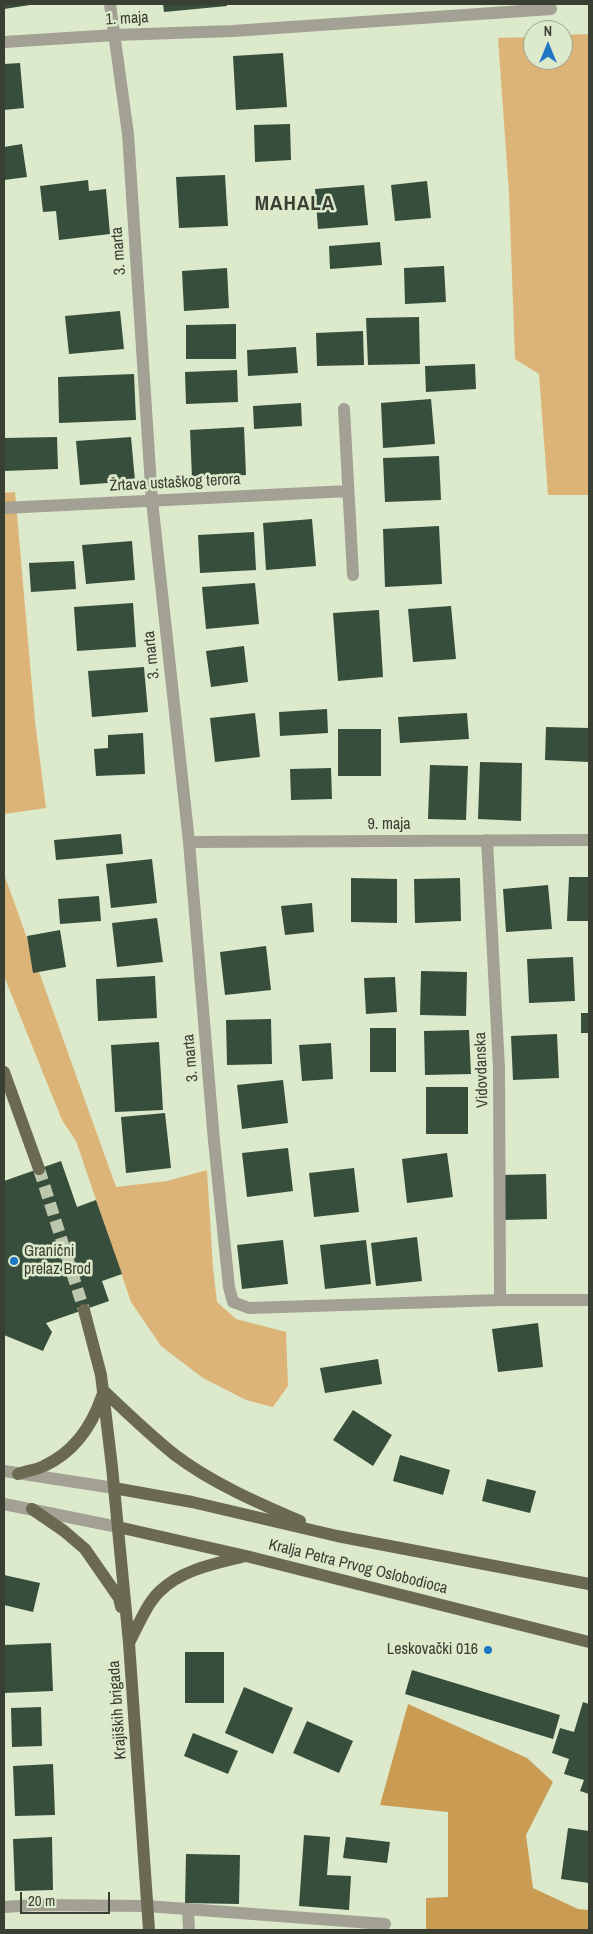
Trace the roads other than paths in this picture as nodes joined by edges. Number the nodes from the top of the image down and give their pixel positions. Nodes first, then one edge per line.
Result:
1 (110, 4) edge
2 (551, 9) dead end
3 (115, 35) junction
4 (4, 42) edge
5 (344, 410) dead end
6 (348, 491) junction
7 (152, 501) junction
8 (4, 508) edge
9 (353, 575) dead end
10 (487, 840) junction
11 (589, 840) edge
12 (189, 842) junction
13 (4, 1072) edge
14 (39, 1169) tunnel mouth
15 (500, 1300) junction
16 (589, 1300) edge
17 (84, 1310) tunnel mouth
18 (104, 1391) junction
19 (4, 1471) edge
20 (18, 1474) junction
21 (114, 1488) junction
22 (4, 1504) edge
23 (32, 1509) junction
24 (118, 1527) junction
25 (337, 1536) junction
26 (246, 1556) junction
27 (589, 1584) edge
28 (589, 1642) edge
29 (129, 1643) junction
30 (147, 1906) junction
31 (4, 1907) edge
32 (188, 1909) junction
33 (385, 1924) dead end
34 (149, 1930) edge
35 (189, 1930) edge

1 - 3 street, 3. marta
2 - 3 street, 1. maja
3 - 4 street, 1. maja
3 - 7 street, 3. marta
5 - 6 street
6 - 7 street, Žrtava ustaškog terora
6 - 9 street
7 - 8 street, Žrtava ustaškog terora
7 - 12 street, 3. marta
10 - 11 street, 9. maja
10 - 12 street, 9. maja
10 - 15 street, Vidovdanska
12 - 15 street, 3. marta
13 - 14 main road
15 - 16 street
17 - 18 main road, Krajiških brigada
18 - 20 main road
18 - 21 main road, Krajiških brigada
18 - 25 main road
19 - 20 street
20 - 21 street
21 - 24 main road, Krajiških brigada
21 - 25 main road, Kralja Petra Prvog Oslobodioca
22 - 23 street
23 - 24 street
23 - 29 main road
24 - 26 main road, Kralja Petra Prvog Oslobodioca
24 - 29 main road, Krajiških brigada
25 - 27 main road, Kralja Petra Prvog Oslobodioca
26 - 28 main road, Kralja Petra Prvog Oslobodioca
26 - 29 main road
29 - 30 main road, Krajiških brigada
30 - 31 street
30 - 32 street
30 - 34 main road, Krajiških brigada
32 - 33 street
32 - 35 street

